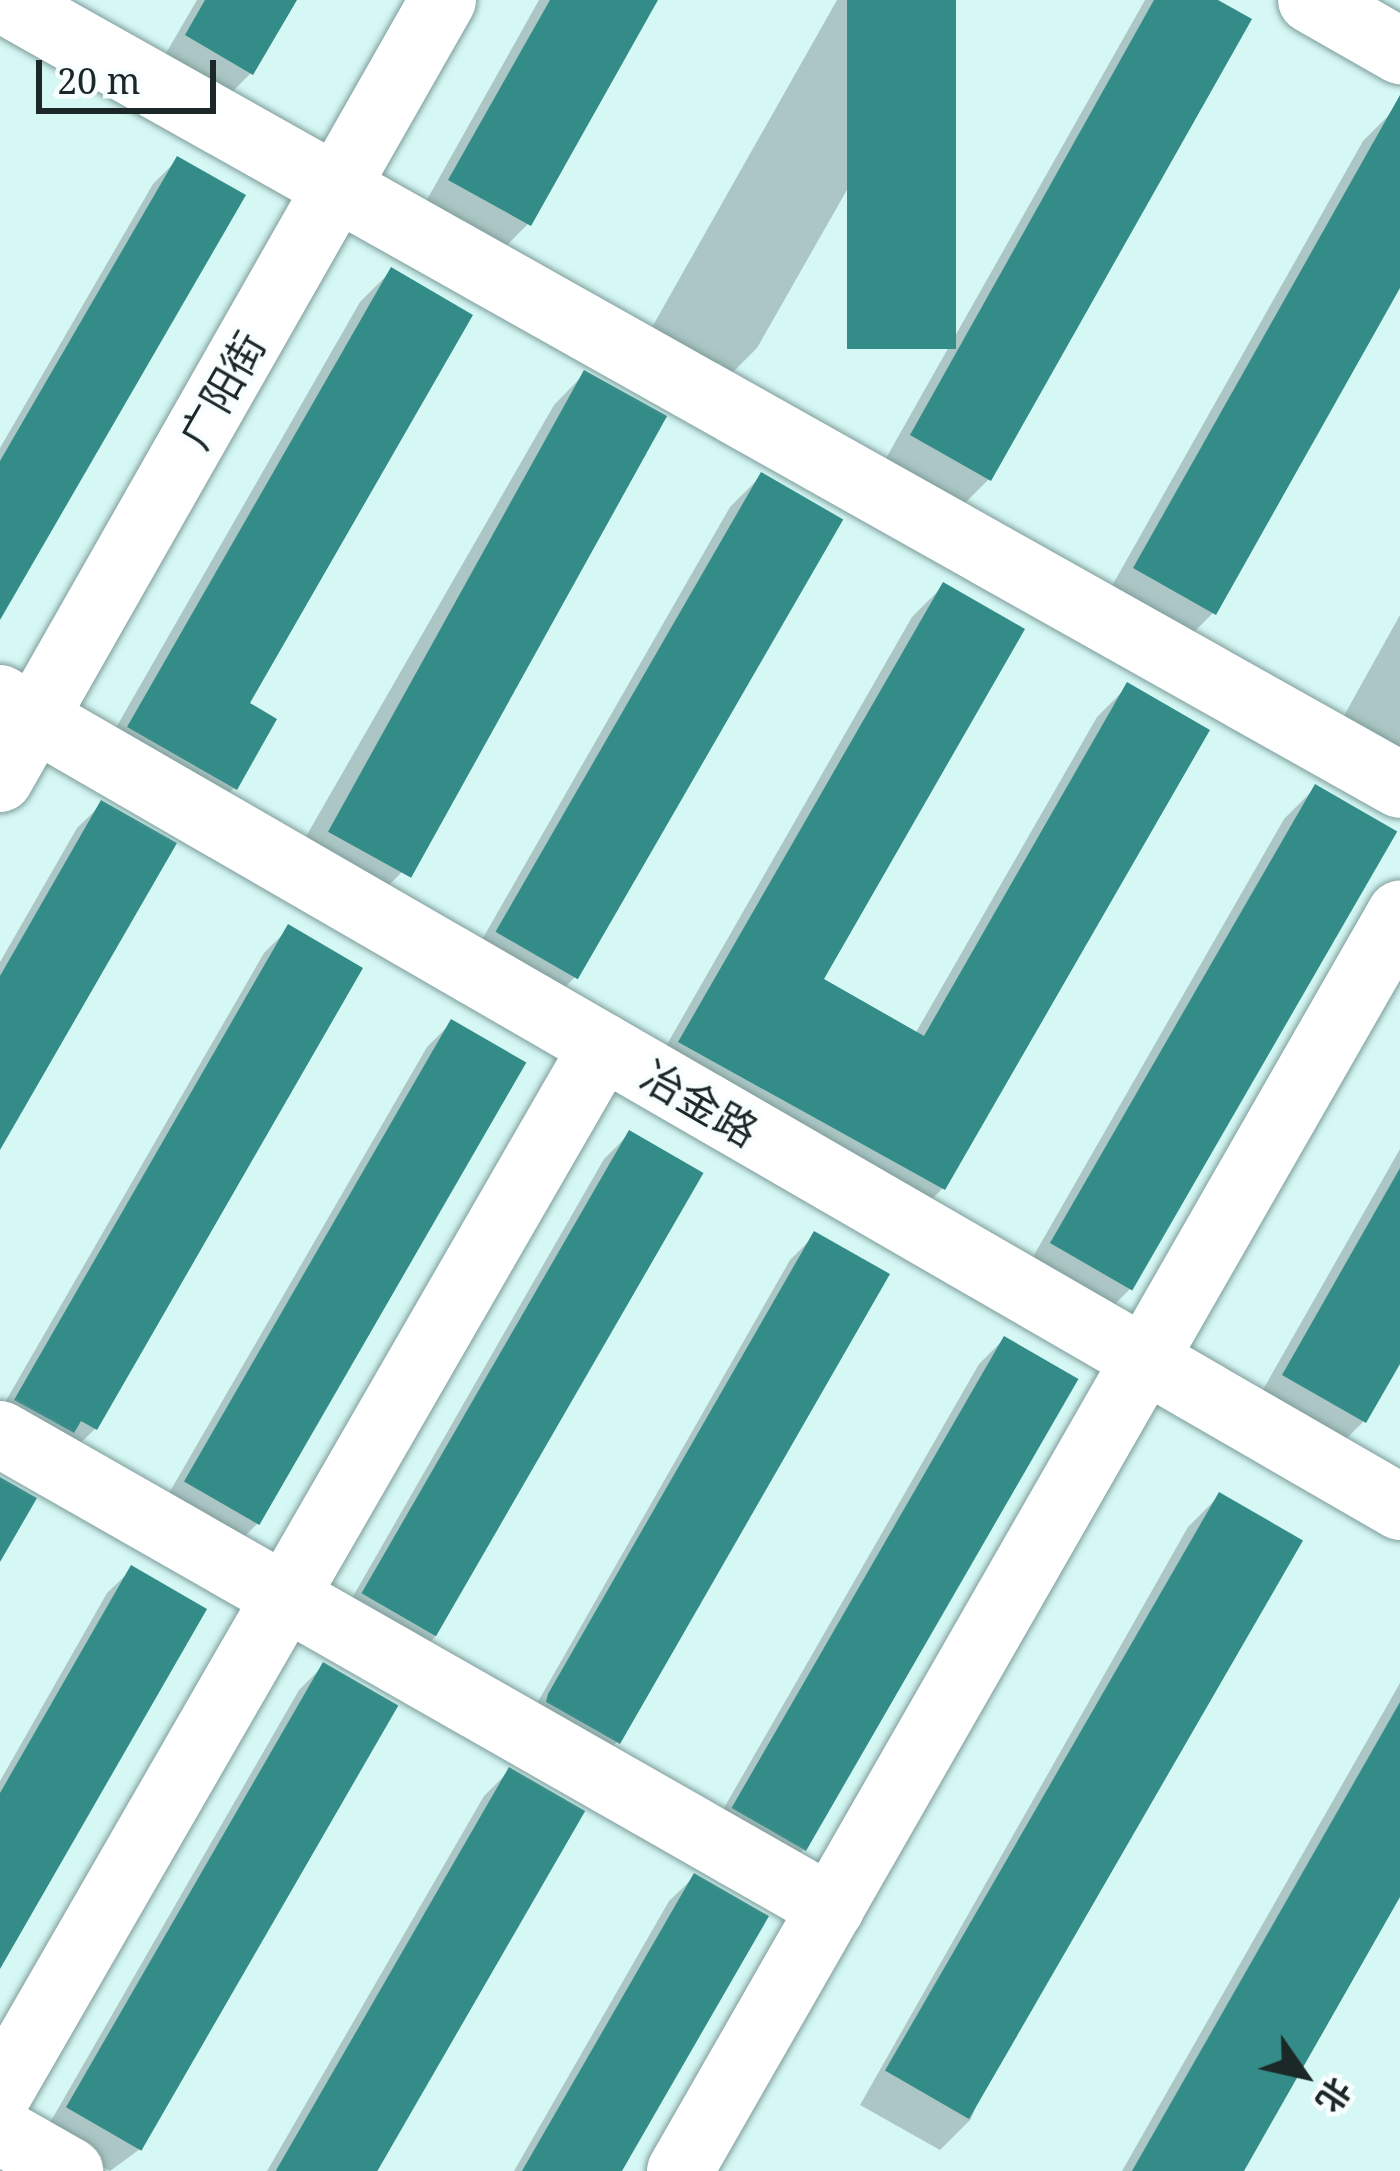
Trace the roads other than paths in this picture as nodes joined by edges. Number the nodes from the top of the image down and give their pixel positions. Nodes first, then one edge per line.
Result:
1 (3, 0) edge
2 (443, 0) edge
3 (1311, 0) edge
4 (1400, 51) edge
5 (335, 190) junction
6 (17, 708) edge
7 (0, 779) edge
8 (1400, 785) edge
9 (1400, 914) edge
10 (603, 1046) junction
11 (1144, 1359) junction
12 (0, 1434) edge
13 (1399, 1504) edge
14 (286, 1597) junction
15 (830, 1908) junction
16 (0, 2092) edge
17 (0, 2131) edge
18 (70, 2171) edge
19 (680, 2171) edge

1 - 5 street
2 - 5 street, 广阳街
3 - 4 street
5 - 6 street, 广阳街
5 - 8 street
6 - 7 street, 广阳街
6 - 10 street, 冶金路
9 - 11 street
10 - 11 street, 冶金路
10 - 14 street
11 - 13 street, 冶金路
11 - 15 street
12 - 14 street
14 - 15 street
14 - 16 street
15 - 19 street
17 - 18 street

